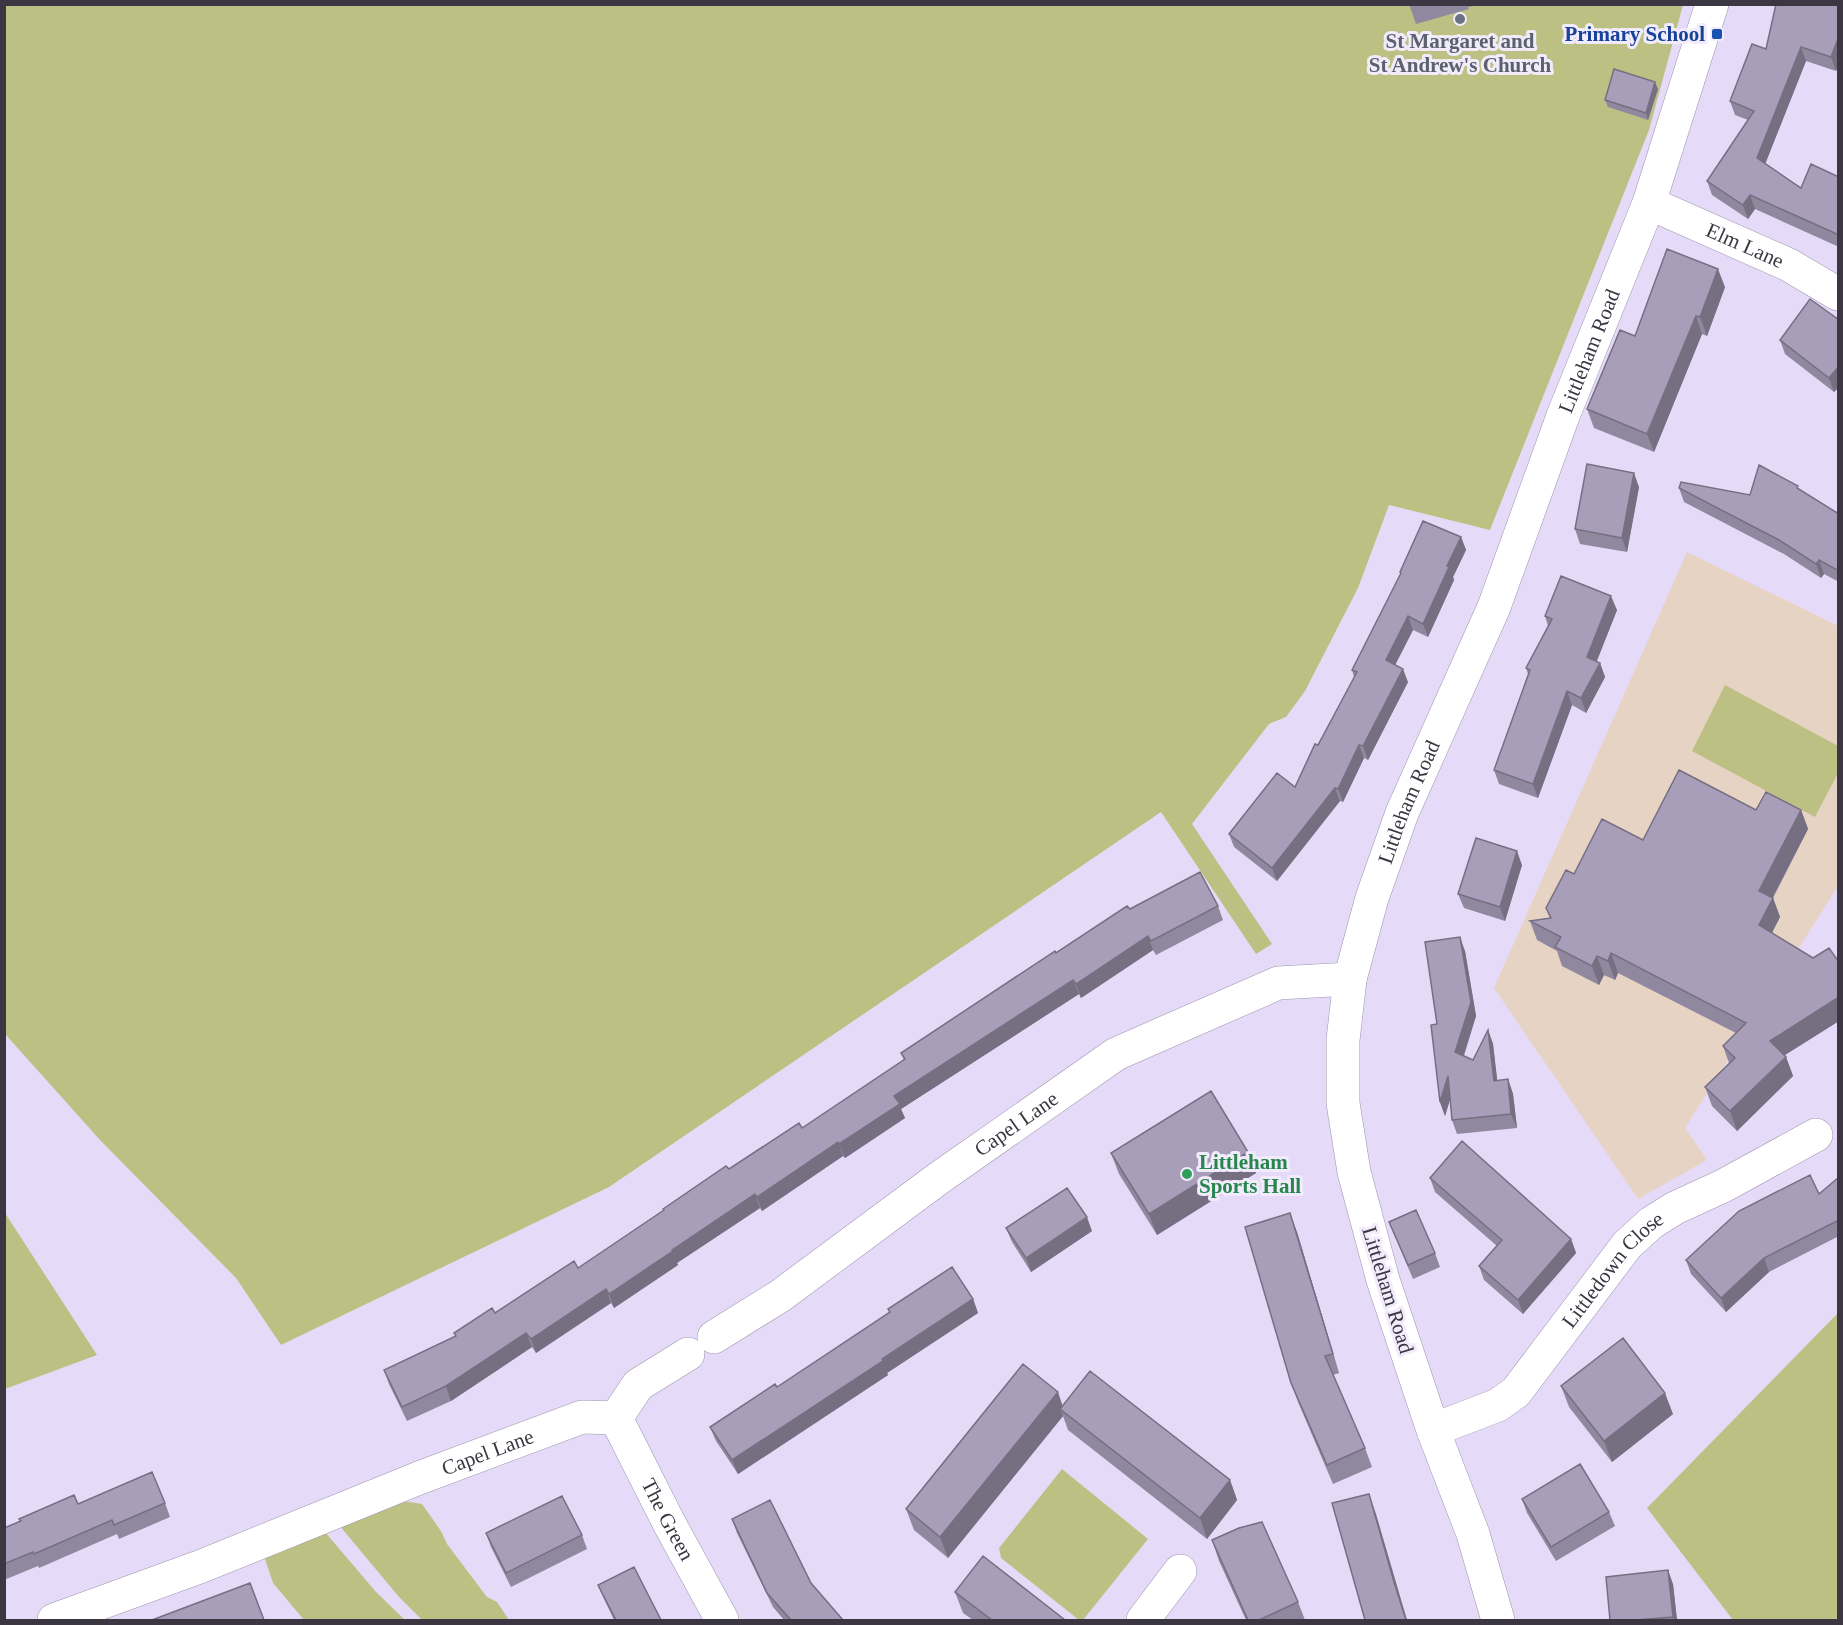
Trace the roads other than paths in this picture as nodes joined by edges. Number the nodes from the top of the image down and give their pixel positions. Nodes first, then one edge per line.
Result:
1 (1712, 4) edge
2 (1649, 202) junction
3 (1839, 294) edge
4 (1350, 979) junction
5 (1816, 1135) dead end
6 (616, 1418) junction
7 (1433, 1430) junction
8 (1179, 1571) dead end
9 (1155, 1615) edge
10 (54, 1620) edge
11 (722, 1620) edge
12 (1498, 1620) edge

1 - 2 street, Littleham Road
2 - 3 street, Elm Lane
2 - 4 street, Littleham Road
4 - 6 street, Capel Lane
4 - 7 street, Littleham Road
5 - 7 street, Littledown Close
6 - 10 street, Capel Lane
6 - 11 street, The Green
7 - 12 street, Littleham Road
8 - 9 street

